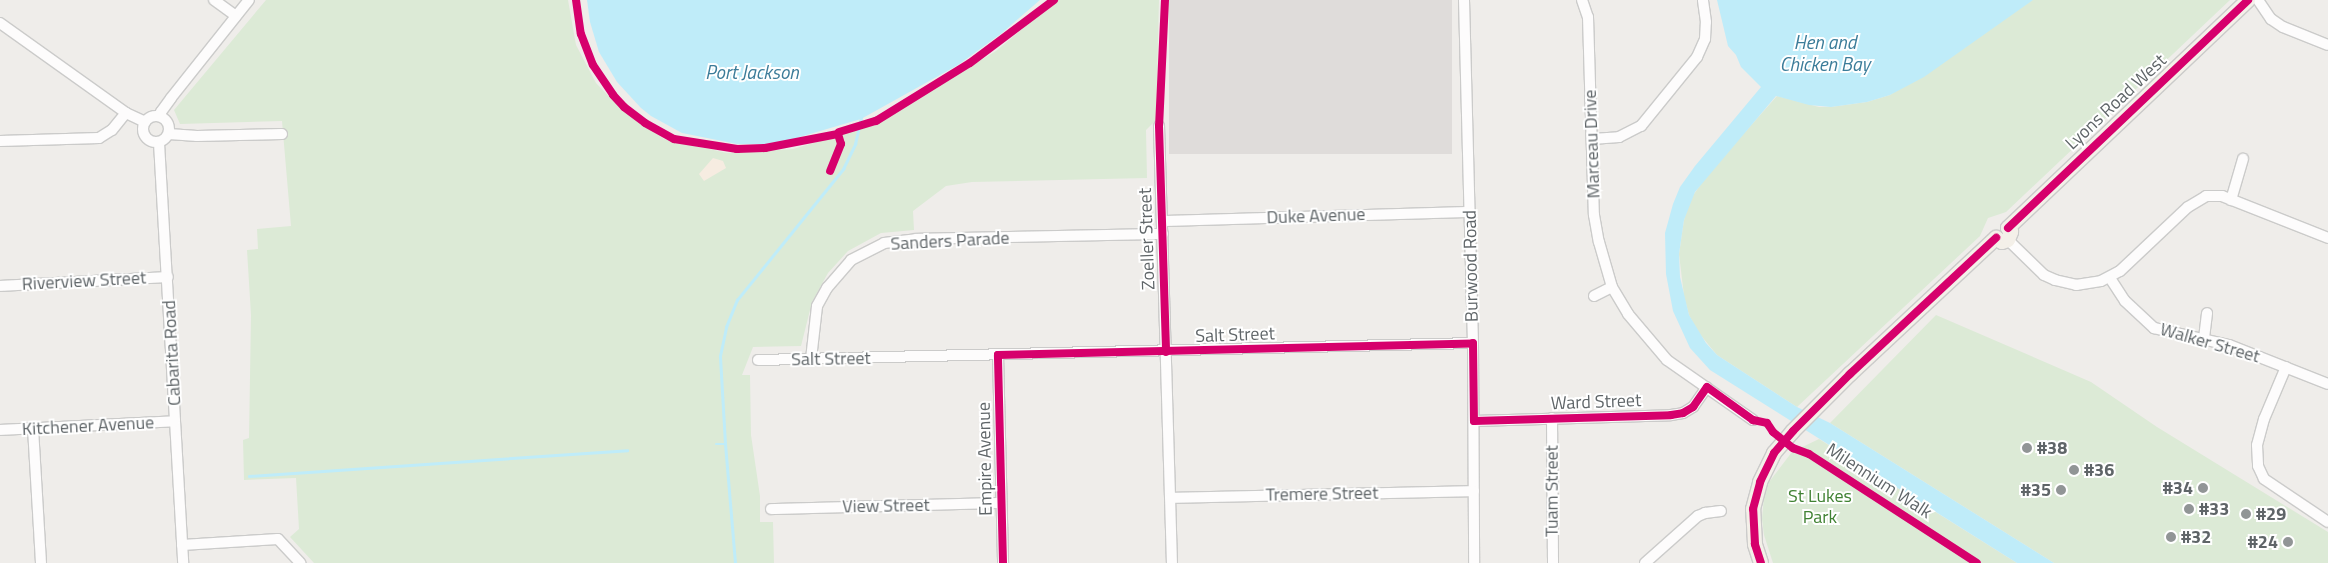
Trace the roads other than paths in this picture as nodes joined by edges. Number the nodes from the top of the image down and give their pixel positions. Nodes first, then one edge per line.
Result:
1 (214, 0) edge
2 (249, 0) edge
3 (1464, 0) edge
4 (1582, 0) edge
5 (1703, 0) edge
6 (2248, 0) edge
7 (2258, 0) edge
8 (236, 16) junction
9 (0, 23) edge
10 (2328, 45) edge
11 (126, 113) junction
12 (161, 117) junction
13 (145, 122) junction
14 (1159, 126) dead end
15 (169, 134) junction
16 (282, 134) dead end
17 (1592, 139) junction
18 (0, 141) edge
19 (159, 142) junction
20 (2243, 159) dead end
21 (2231, 200) junction
22 (1470, 212) junction
23 (1162, 221) junction
24 (1163, 234) junction
25 (2004, 235) junction
26 (2328, 238) edge
27 (168, 277) junction
28 (2110, 278) junction
29 (0, 286) edge
30 (1612, 287) junction
31 (1594, 296) dead end
32 (2207, 313) dead end
33 (2204, 338) junction
34 (1473, 343) junction
35 (1166, 352) junction
36 (998, 355) junction
37 (810, 359) junction
38 (758, 360) dead end
39 (2286, 367) junction
40 (2328, 384) edge
41 (1707, 387) junction
42 (1552, 418) junction
43 (1753, 420) dead end
44 (175, 421) junction
45 (1474, 421) junction
46 (33, 428) junction
47 (0, 430) edge
48 (1474, 491) junction
49 (1171, 498) junction
50 (1001, 503) junction
51 (771, 509) dead end
52 (1721, 511) dead end
53 (2328, 522) edge
54 (182, 545) junction
55 (42, 563) edge
56 (183, 563) edge
57 (300, 563) edge
58 (1003, 563) edge
59 (1172, 563) edge
60 (1474, 563) edge
61 (1553, 563) edge
62 (1645, 563) edge
63 (1761, 563) edge

1 - 8 street
2 - 8 street
3 - 22 street, Burwood Road
4 - 17 street, Marceau Drive
5 - 17 street
6 - 25 main road, Lyons Road West
7 - 10 street
8 - 12 street
9 - 11 street
11 - 13 street
11 - 18 street
12 - 13 street
12 - 15 street
13 - 19 street
14 - 23 street, Zoeller Street
15 - 16 street
15 - 19 street
17 - 30 street, Marceau Drive
19 - 27 street, Cabarita Road
20 - 21 street
21 - 26 street
21 - 28 street
22 - 23 street, Duke Avenue
22 - 34 street, Burwood Road
23 - 24 street, Zoeller Street
24 - 35 street, Zoeller Street
24 - 37 street, Sanders Parade
25 - 28 street
25 - 63 main road, Lyons Road West
27 - 29 street, Riverview Street
27 - 44 street, Cabarita Road
28 - 33 street, Walker Street
30 - 31 street
30 - 41 street, Marceau Drive
32 - 33 street
33 - 39 street, Walker Street
34 - 35 street, Salt Street
34 - 45 street, Burwood Road
35 - 36 street, Salt Street
35 - 49 street, Zoeller Street
36 - 37 street, Salt Street
36 - 50 street, Empire Avenue
37 - 38 street, Salt Street
39 - 40 street, Walker Street
39 - 53 street
41 - 42 street, Ward Street
41 - 43 street, Marceau Drive
42 - 45 street, Ward Street
42 - 61 street, Tuam Street
44 - 46 street, Kitchener Avenue
44 - 54 street, Cabarita Road
45 - 48 street, Burwood Road
46 - 47 street, Kitchener Avenue
46 - 55 street
48 - 49 street, Tremere Street
48 - 60 street, Burwood Road
49 - 59 street, Zoeller Street
50 - 51 street, View Street
50 - 58 street, Empire Avenue
52 - 62 street
54 - 56 street, Cabarita Road
54 - 57 street

